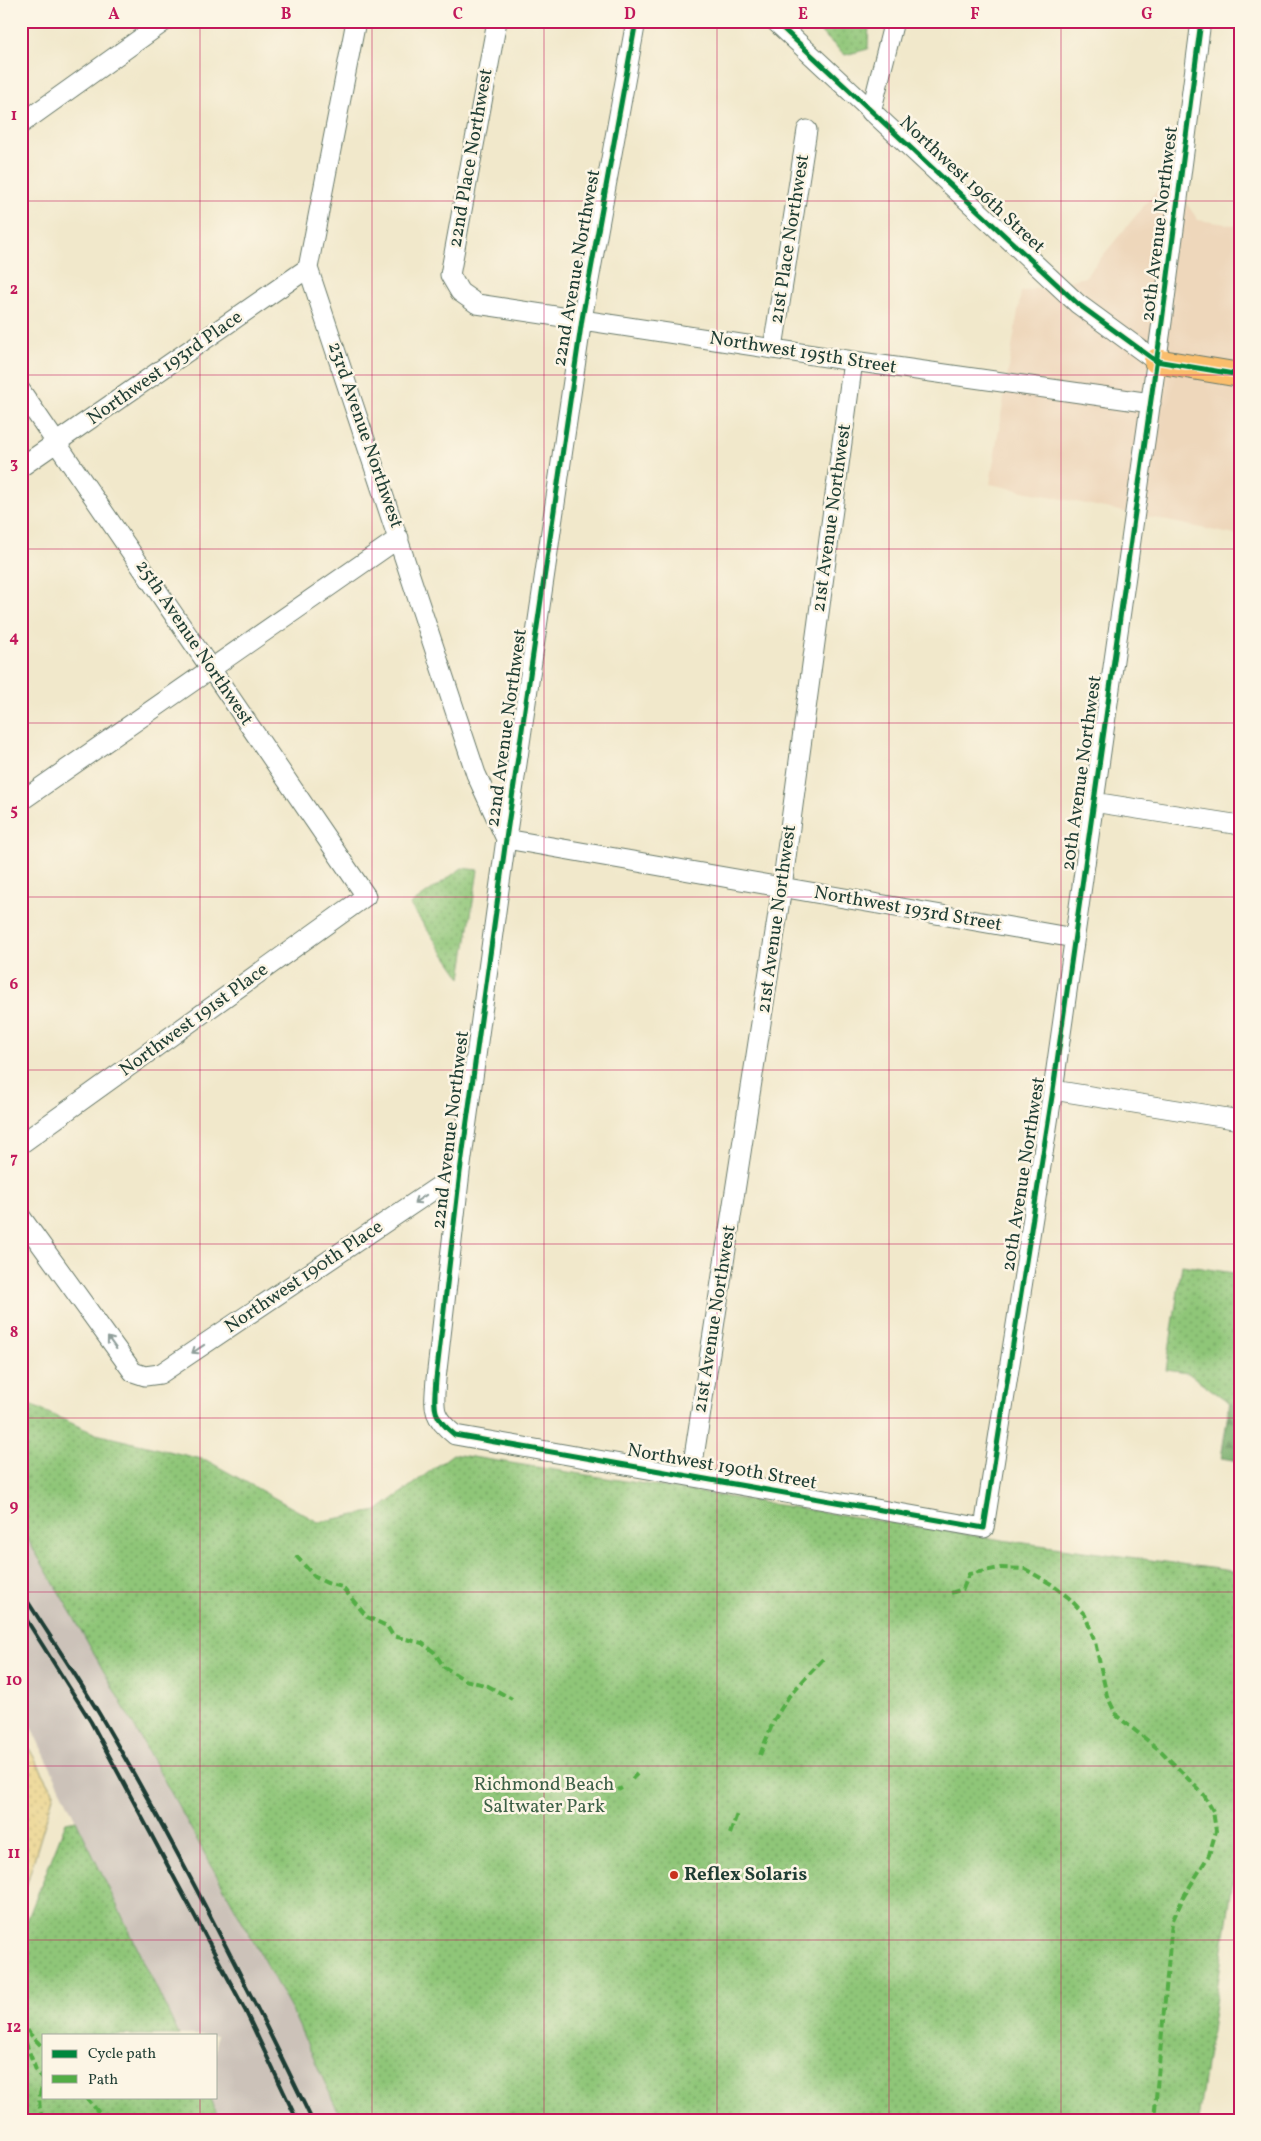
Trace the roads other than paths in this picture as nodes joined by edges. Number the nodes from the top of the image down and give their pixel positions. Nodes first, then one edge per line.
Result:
1 (165, 21) edge
2 (356, 21) edge
3 (496, 21) edge
4 (636, 21) edge
5 (775, 21) edge
6 (894, 21) edge
7 (1200, 21) edge
8 (872, 112) junction
9 (21, 124) edge
10 (807, 130) dead end
11 (308, 268) junction
12 (460, 292) joint
13 (582, 319) junction
14 (773, 348) junction
15 (853, 361) junction
16 (1156, 361) junction
17 (1240, 376) edge
18 (21, 391) edge
19 (1151, 403) junction
20 (57, 443) junction
21 (21, 467) edge
22 (399, 538) junction
23 (211, 668) junction
24 (21, 801) edge
25 (1092, 802) junction
26 (1240, 825) edge
27 (506, 839) junction
28 (782, 887) junction
29 (366, 896) joint
30 (1074, 938) junction
31 (1053, 1090) junction
32 (1240, 1120) edge
33 (21, 1144) edge
34 (460, 1172) junction
35 (21, 1217) edge
36 (455, 1435) joint
37 (691, 1476) junction
38 (984, 1528) joint

1 - 9 street
2 - 11 street, 23rd Avenue Northwest
3 - 12 street, 22nd Place Northwest
4 - 13 street, 22nd Avenue Northwest
5 - 8 street, Northwest 196th Street
6 - 8 street
7 - 16 street, 20th Avenue Northwest
8 - 16 street, Northwest 196th Street
10 - 14 street, 21st Place Northwest
11 - 20 street, Northwest 193rd Place
11 - 22 street, 23rd Avenue Northwest
12 - 13 street, Northwest 195th Street
13 - 14 street, Northwest 195th Street
13 - 27 street, 22nd Avenue Northwest
14 - 15 street, Northwest 195th Street
15 - 19 street, Northwest 195th Street
15 - 28 street, 21st Avenue Northwest
16 - 17 main road
16 - 19 street, 20th Avenue Northwest
18 - 20 street, 25th Avenue Northwest
19 - 25 street, 20th Avenue Northwest
20 - 21 street, Northwest 193rd Place
20 - 23 street, 25th Avenue Northwest
22 - 23 street
22 - 27 street, 23rd Avenue Northwest
23 - 24 street
23 - 29 street, 25th Avenue Northwest
25 - 26 street
25 - 30 street, 20th Avenue Northwest
27 - 28 street, Northwest 193rd Street
27 - 34 street, 22nd Avenue Northwest
28 - 30 street, Northwest 193rd Street
28 - 37 street, 21st Avenue Northwest
29 - 33 street, Northwest 191st Place
30 - 31 street, 20th Avenue Northwest
31 - 32 street
31 - 38 street, 20th Avenue Northwest
34 -> 35 street, Northwest 190th Place
34 - 36 street, 22nd Avenue Northwest
36 - 37 street, Northwest 190th Street
37 - 38 street, Northwest 190th Street

